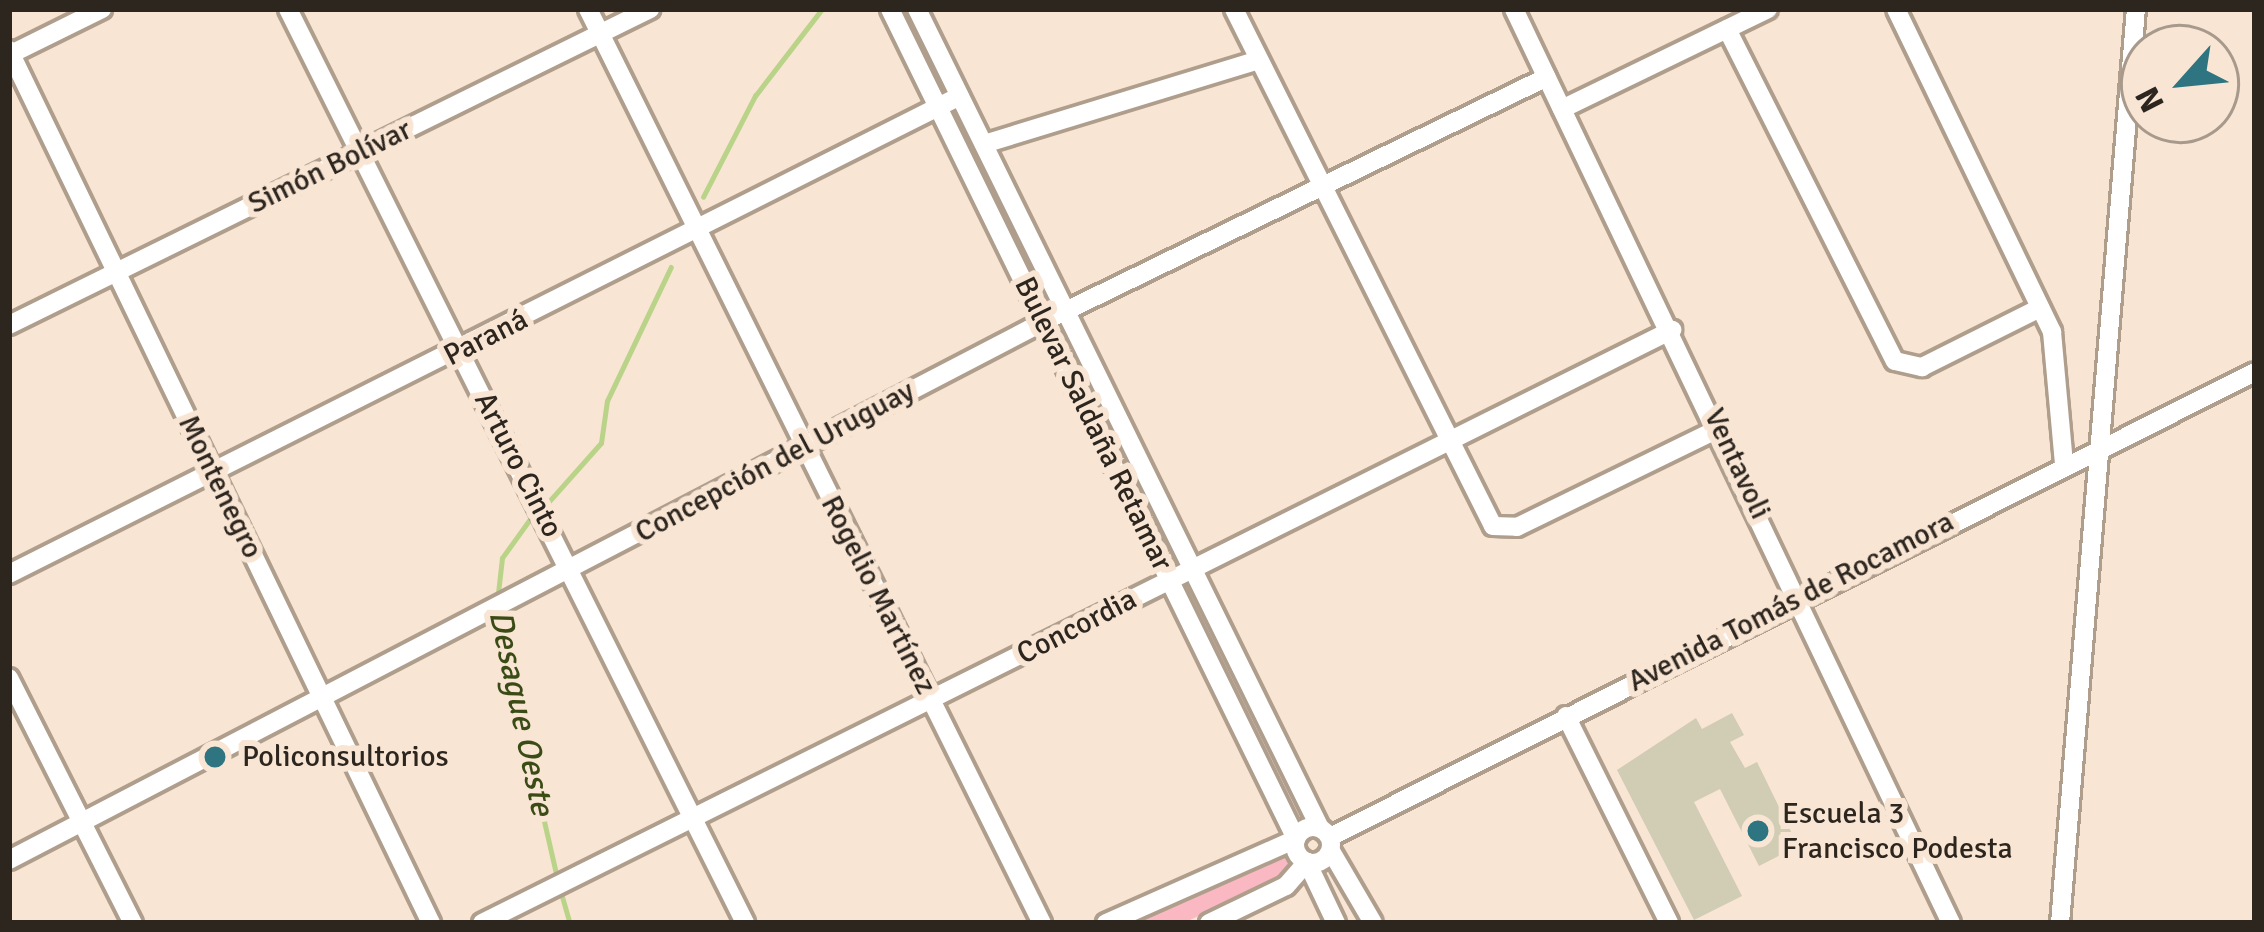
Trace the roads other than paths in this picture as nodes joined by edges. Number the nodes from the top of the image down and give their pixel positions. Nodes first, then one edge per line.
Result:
1 (102, 9) edge
2 (288, 9) edge
3 (588, 9) edge
4 (650, 9) edge
5 (890, 9) edge
6 (917, 9) edge
7 (1234, 9) edge
8 (1514, 9) edge
9 (1768, 9) edge
10 (1896, 9) edge
11 (2136, 9) edge
12 (1726, 29) junction
13 (601, 33) junction
14 (10, 53) edge
15 (1258, 60) junction
16 (1547, 77) junction
17 (960, 96) junction
18 (939, 106) junction
19 (1562, 109) junction
20 (984, 144) junction
21 (360, 152) junction
22 (1316, 187) junction
23 (695, 228) junction
24 (116, 271) junction
25 (2040, 308) junction
26 (1068, 311) junction
27 (1043, 322) junction
28 (9, 325) edge
29 (1672, 330) junction
30 (460, 352) junction
31 (2255, 372) edge
32 (1720, 428) junction
33 (1444, 443) junction
34 (804, 447) junction
35 (2097, 447) junction
36 (2064, 463) junction
37 (213, 472) junction
38 (570, 568) junction
39 (1193, 568) junction
40 (9, 574) edge
41 (1169, 580) junction
42 (1799, 597) junction
43 (9, 678) edge
44 (322, 697) junction
45 (931, 701) junction
46 (1566, 716) junction
47 (694, 820) junction
48 (82, 822) junction
49 (1296, 839) junction
50 (1327, 839) junction
51 (9, 860) edge
52 (1307, 862) junction
53 (133, 923) edge
54 (431, 923) edge
55 (482, 923) edge
56 (745, 923) edge
57 (1042, 923) edge
58 (1106, 923) edge
59 (1209, 923) edge
60 (1336, 923) edge
61 (1373, 923) edge
62 (1669, 923) edge
63 (1952, 923) edge
64 (2060, 923) edge

1 - 14 street
2 - 21 street, Arturo Cinto
3 - 13 street, Rogelio Martínez
4 - 13 street, Simón Bolívar
5 - 18 street, Bulevar Saldaña Retamar
6 - 17 street, Bulevar Saldaña Retamar
7 - 15 street
8 - 16 street, Ventavoli
9 - 12 street
10 - 25 street
11 - 35 street
12 - 19 street
12 - 25 street
13 - 21 street, Simón Bolívar
13 - 23 street, Rogelio Martínez
14 - 24 street, Montenegro
15 - 20 street
15 - 22 street
16 - 19 street, Ventavoli
16 - 22 street, Concepción del Uruguay
17 - 18 street, Paraná
17 - 20 street, Bulevar Saldaña Retamar
18 - 23 street, Paraná
18 - 27 street, Bulevar Saldaña Retamar
19 - 29 street, Ventavoli
20 - 26 street, Bulevar Saldaña Retamar
21 - 24 street, Simón Bolívar
21 - 30 street, Arturo Cinto
22 - 26 street, Concepción del Uruguay
22 - 33 street
23 - 30 street, Paraná
23 - 34 street, Rogelio Martínez
24 - 28 street, Simón Bolívar
24 - 37 street, Montenegro
25 - 36 street
26 - 27 street, Concepción del Uruguay
26 - 39 street, Bulevar Saldaña Retamar
27 - 34 street, Concepción del Uruguay
27 - 41 street, Bulevar Saldaña Retamar
29 - 32 street, Ventavoli
29 - 33 street, Concordia
30 - 37 street, Paraná
30 - 38 street, Arturo Cinto
31 - 35 street, Avenida Tomás de Rocamora
32 - 33 street
32 - 42 street, Ventavoli
33 - 39 street, Concordia
34 - 38 street, Concepción del Uruguay
34 - 45 street, Rogelio Martínez
35 - 36 street, Avenida Tomás de Rocamora
35 - 64 street
36 - 42 street, Avenida Tomás de Rocamora
37 - 40 street, Paraná
37 - 44 street, Montenegro
38 - 44 street, Concepción del Uruguay
38 - 47 street, Arturo Cinto
39 - 41 street, Concordia
39 - 50 street, Bulevar Saldaña Retamar
41 - 45 street, Concordia
41 - 49 street, Bulevar Saldaña Retamar
42 - 46 street, Avenida Tomás de Rocamora
42 - 63 street, Ventavoli
43 - 48 street
44 - 48 street, Concepción del Uruguay
44 - 54 street, Montenegro
45 - 47 street, Concordia
45 - 57 street, Rogelio Martínez
46 - 50 street, Avenida Tomás de Rocamora
46 - 62 street
47 - 55 street, Concordia
47 - 56 street, Arturo Cinto
48 - 51 street, Concepción del Uruguay
48 - 53 street
49 - 50 street
49 - 52 street, Bulevar Saldaña Retamar
49 - 58 street
50 - 52 street
50 - 61 street, Bulevar Saldaña Retamar
52 - 59 street
52 - 60 street, Bulevar Saldaña Retamar

